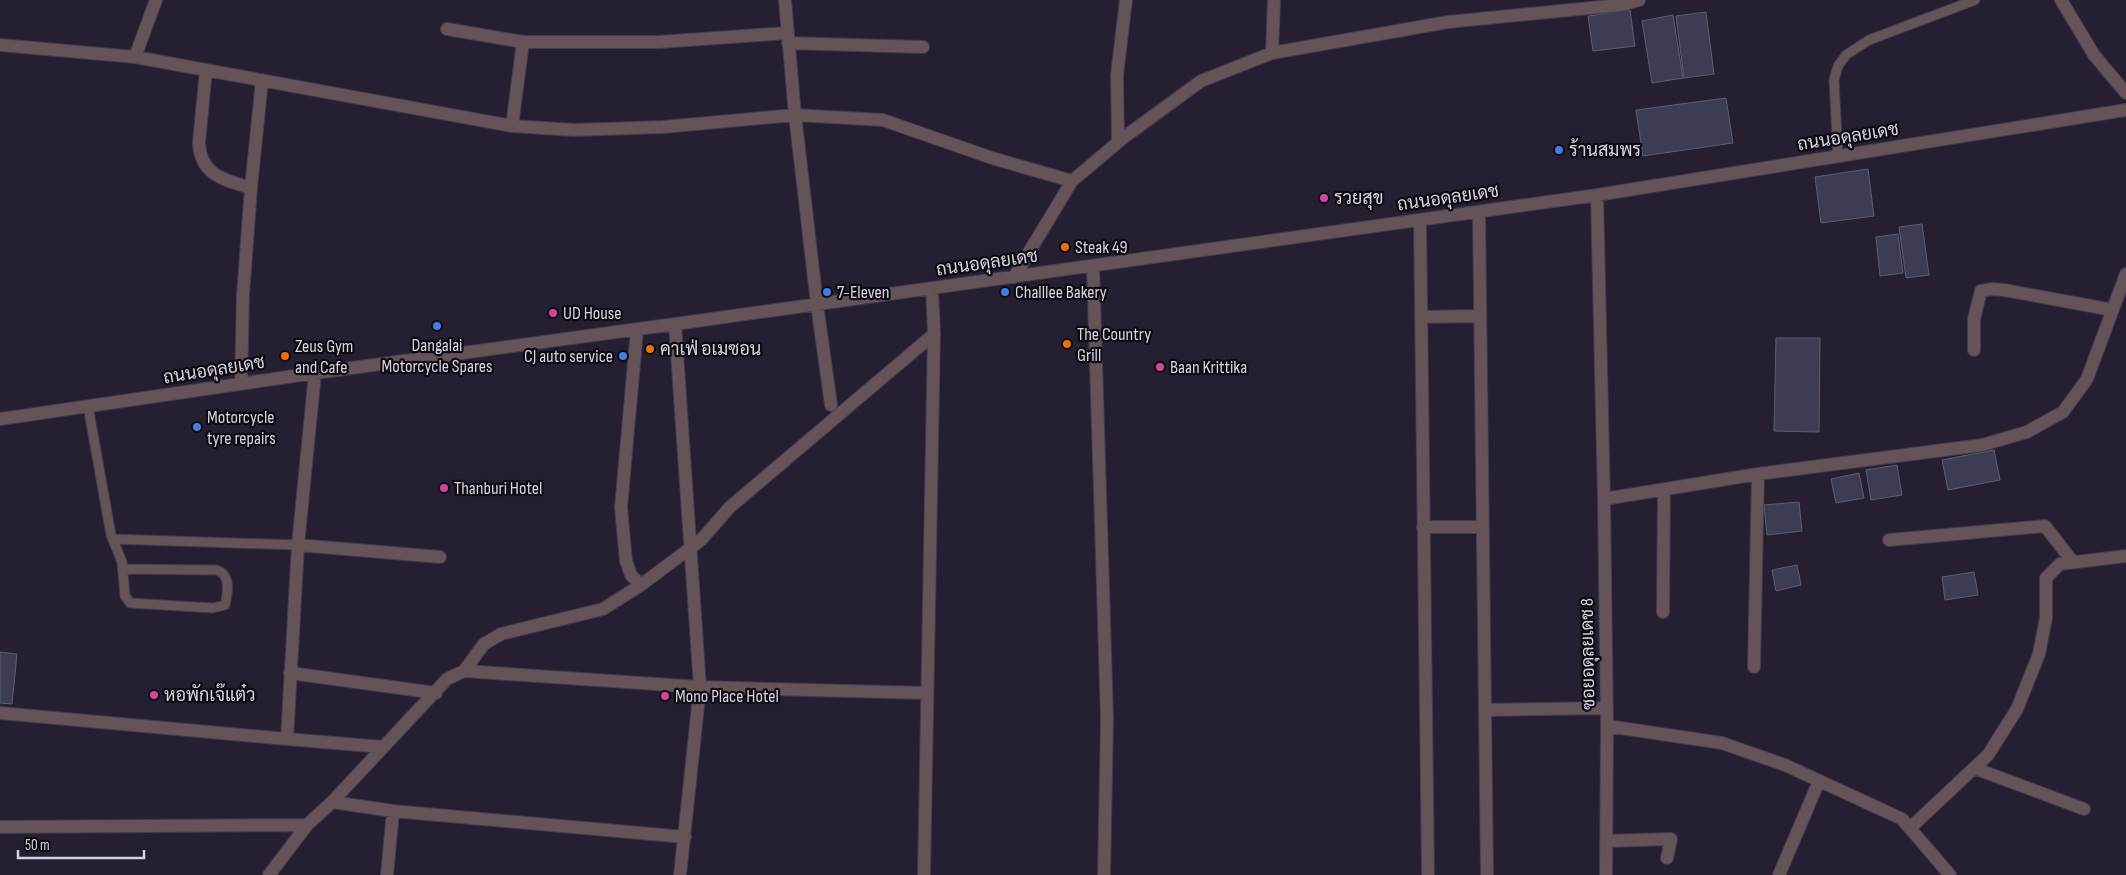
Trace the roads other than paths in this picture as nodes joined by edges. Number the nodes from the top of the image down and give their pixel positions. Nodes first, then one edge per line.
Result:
1 (156, 0) edge
2 (785, 0) edge
3 (1126, 0) edge
4 (1274, 0) edge
5 (1637, 0) edge
6 (1975, 0) edge
7 (2061, 0) edge
8 (447, 29) dead end
9 (787, 38) junction
10 (523, 42) junction
11 (0, 45) edge
12 (923, 47) dead end
13 (1272, 53) junction
14 (135, 58) junction
15 (206, 70) junction
16 (262, 80) junction
17 (2126, 93) edge
18 (2126, 110) edge
19 (795, 115) junction
20 (512, 126) junction
21 (1118, 141) junction
22 (1838, 156) junction
23 (1072, 181) junction
24 (251, 188) junction
25 (1597, 195) junction
26 (1479, 212) junction
27 (1420, 220) junction
28 (1094, 266) junction
29 (2126, 274) edge
30 (1014, 277) junction
31 (932, 288) junction
32 (817, 304) junction
33 (2113, 310) junction
34 (1480, 316) junction
35 (1421, 317) junction
36 (675, 324) junction
37 (637, 330) junction
38 (934, 334) junction
39 (1974, 350) dead end
40 (315, 373) junction
41 (241, 384) junction
42 (832, 405) dead end
43 (88, 406) junction
44 (0, 419) edge
45 (1758, 474) junction
46 (1664, 490) junction
47 (1604, 498) junction
48 (1423, 527) junction
49 (1483, 527) junction
50 (113, 539) junction
51 (1889, 540) dead end
52 (298, 545) junction
53 (692, 548) junction
54 (2126, 556) edge
55 (440, 557) dead end
56 (2073, 562) junction
57 (123, 569) junction
58 (641, 585) junction
59 (1663, 612) dead end
60 (1754, 667) dead end
61 (464, 671) junction
62 (290, 673) junction
63 (700, 687) junction
64 (436, 693) junction
65 (926, 694) junction
66 (1607, 708) junction
67 (1485, 710) junction
68 (0, 714) edge
69 (1607, 726) junction
70 (287, 739) junction
71 (383, 747) junction
72 (1974, 768) junction
73 (1818, 781) junction
74 (332, 802) junction
75 (2084, 809) dead end
76 (393, 811) junction
77 (307, 825) junction
78 (0, 827) edge
79 (1910, 828) junction
80 (686, 836) junction
81 (1606, 841) junction
82 (1667, 858) dead end
83 (269, 875) edge
84 (387, 875) edge
85 (680, 875) edge
86 (924, 875) edge
87 (1104, 875) edge
88 (1428, 875) edge
89 (1487, 875) edge
90 (1606, 875) edge
91 (1779, 875) edge
92 (1950, 875) edge

1 - 14 street
2 - 9 street
3 - 21 street
4 - 13 street
5 - 13 street
6 - 22 lane
7 - 17 street
8 - 10 street
9 - 10 street
9 - 12 street
9 - 19 street
10 - 20 street
11 - 14 street
13 - 21 street
14 - 15 street
15 - 16 street
15 - 24 street
16 - 20 street
16 - 24 street
18 - 22 street, ถนนอดุลยเดช
19 - 20 street
19 - 23 street
19 - 32 street
21 - 23 street
22 - 25 street, ถนนอดุลยเดช
23 - 30 street
24 - 41 street
25 - 26 street, ถนนอดุลยเดช
25 - 47 street, ซอยอดุลยเดช 8
26 - 27 street, ถนนอดุลยเดช
26 - 34 street
27 - 28 street, ถนนอดุลยเดช
27 - 35 street
28 - 30 street, ถนนอดุลยเดช
28 - 87 street
29 - 33 street
30 - 31 street, ถนนอดุลยเดช
31 - 32 street, ถนนอดุลยเดช
31 - 38 street
32 - 36 street, ถนนอดุลยเดช
32 - 42 street
33 - 39 street
33 - 45 street
34 - 35 street
34 - 49 street
35 - 48 street
36 - 37 street, ถนนอดุลยเดช
36 - 53 street
37 - 40 street, ถนนอดุลยเดช
37 - 58 street
38 - 53 street
38 - 65 street
40 - 41 street, ถนนอดุลยเดช
40 - 52 street
41 - 43 street, ถนนอดุลยเดช
43 - 44 street, ถนนอดุลยเดช
43 - 50 lane
45 - 46 street
45 - 60 street
46 - 47 street
46 - 59 street
47 - 66 street, ซอยอดุลยเดช 8
48 - 49 street
48 - 88 street
49 - 67 street
50 - 52 lane
50 - 57 lane
51 - 56 street
52 - 55 street
52 - 62 street
53 - 58 street
53 - 63 street
54 - 56 street
56 - 72 street
57 - 57 lane
58 - 61 street
61 - 63 street
61 - 64 street
62 - 64 street
62 - 70 street
63 - 65 street
63 - 80 street
64 - 71 street
65 - 86 street
66 - 67 street
66 - 69 street, ซอยอดุลยเดช 8
67 - 89 street
68 - 70 street
69 - 73 street, ซอยอดุลยเดช 8
69 - 81 street
70 - 71 street
71 - 74 street
72 - 75 street
72 - 79 street
73 - 79 street, ซอยอดุลยเดช 8
73 - 91 street
74 - 76 street
74 - 77 street
76 - 80 street
76 - 84 street
77 - 78 street
77 - 83 street
79 - 92 street, ซอยอดุลยเดช 8
80 - 85 street
81 - 82 street
81 - 90 street

